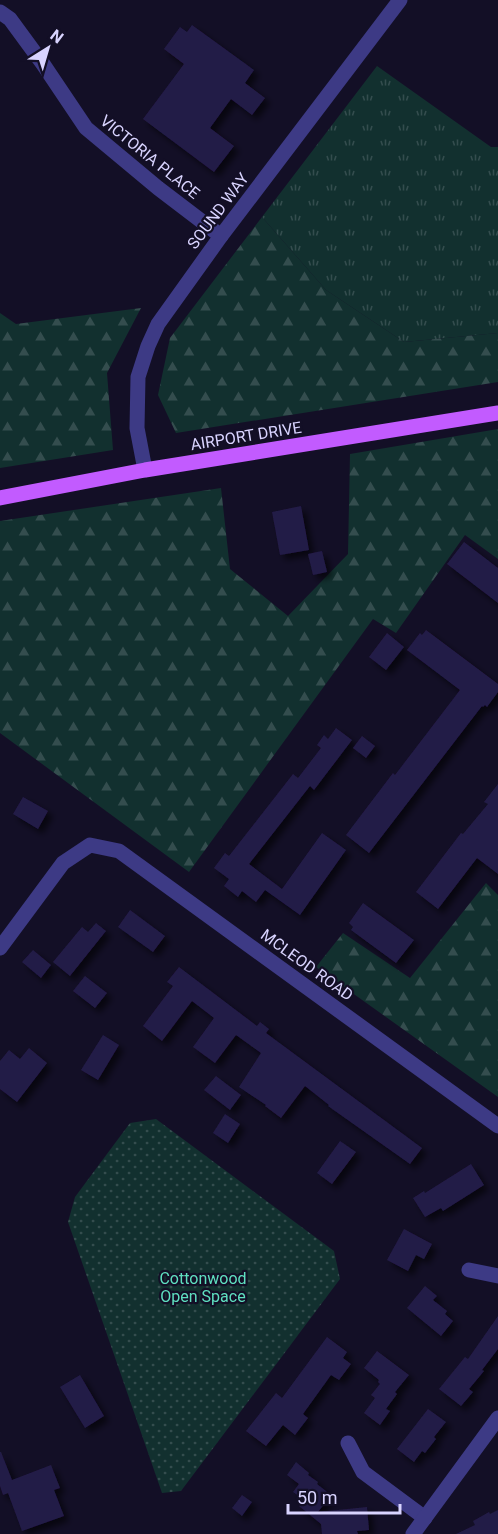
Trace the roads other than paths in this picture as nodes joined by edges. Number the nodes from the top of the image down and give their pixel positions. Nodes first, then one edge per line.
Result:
1 (400, 0) edge
2 (0, 12) edge
3 (221, 236) junction
4 (498, 413) edge
5 (145, 470) junction
6 (0, 498) edge
7 (0, 948) edge
8 (498, 1126) edge
9 (469, 1270) dead end
10 (498, 1276) edge
11 (498, 1418) edge
12 (348, 1443) dead end
13 (425, 1518) junction
14 (413, 1534) edge

1 - 3 street, SOUND WAY
2 - 3 street, VICTORIA PLACE
3 - 5 street, SOUND WAY
4 - 5 main road, AIRPORT DRIVE
5 - 6 main road, AIRPORT DRIVE
7 - 8 street, MCLEOD ROAD
9 - 10 street
11 - 13 street
12 - 13 street
13 - 14 street

